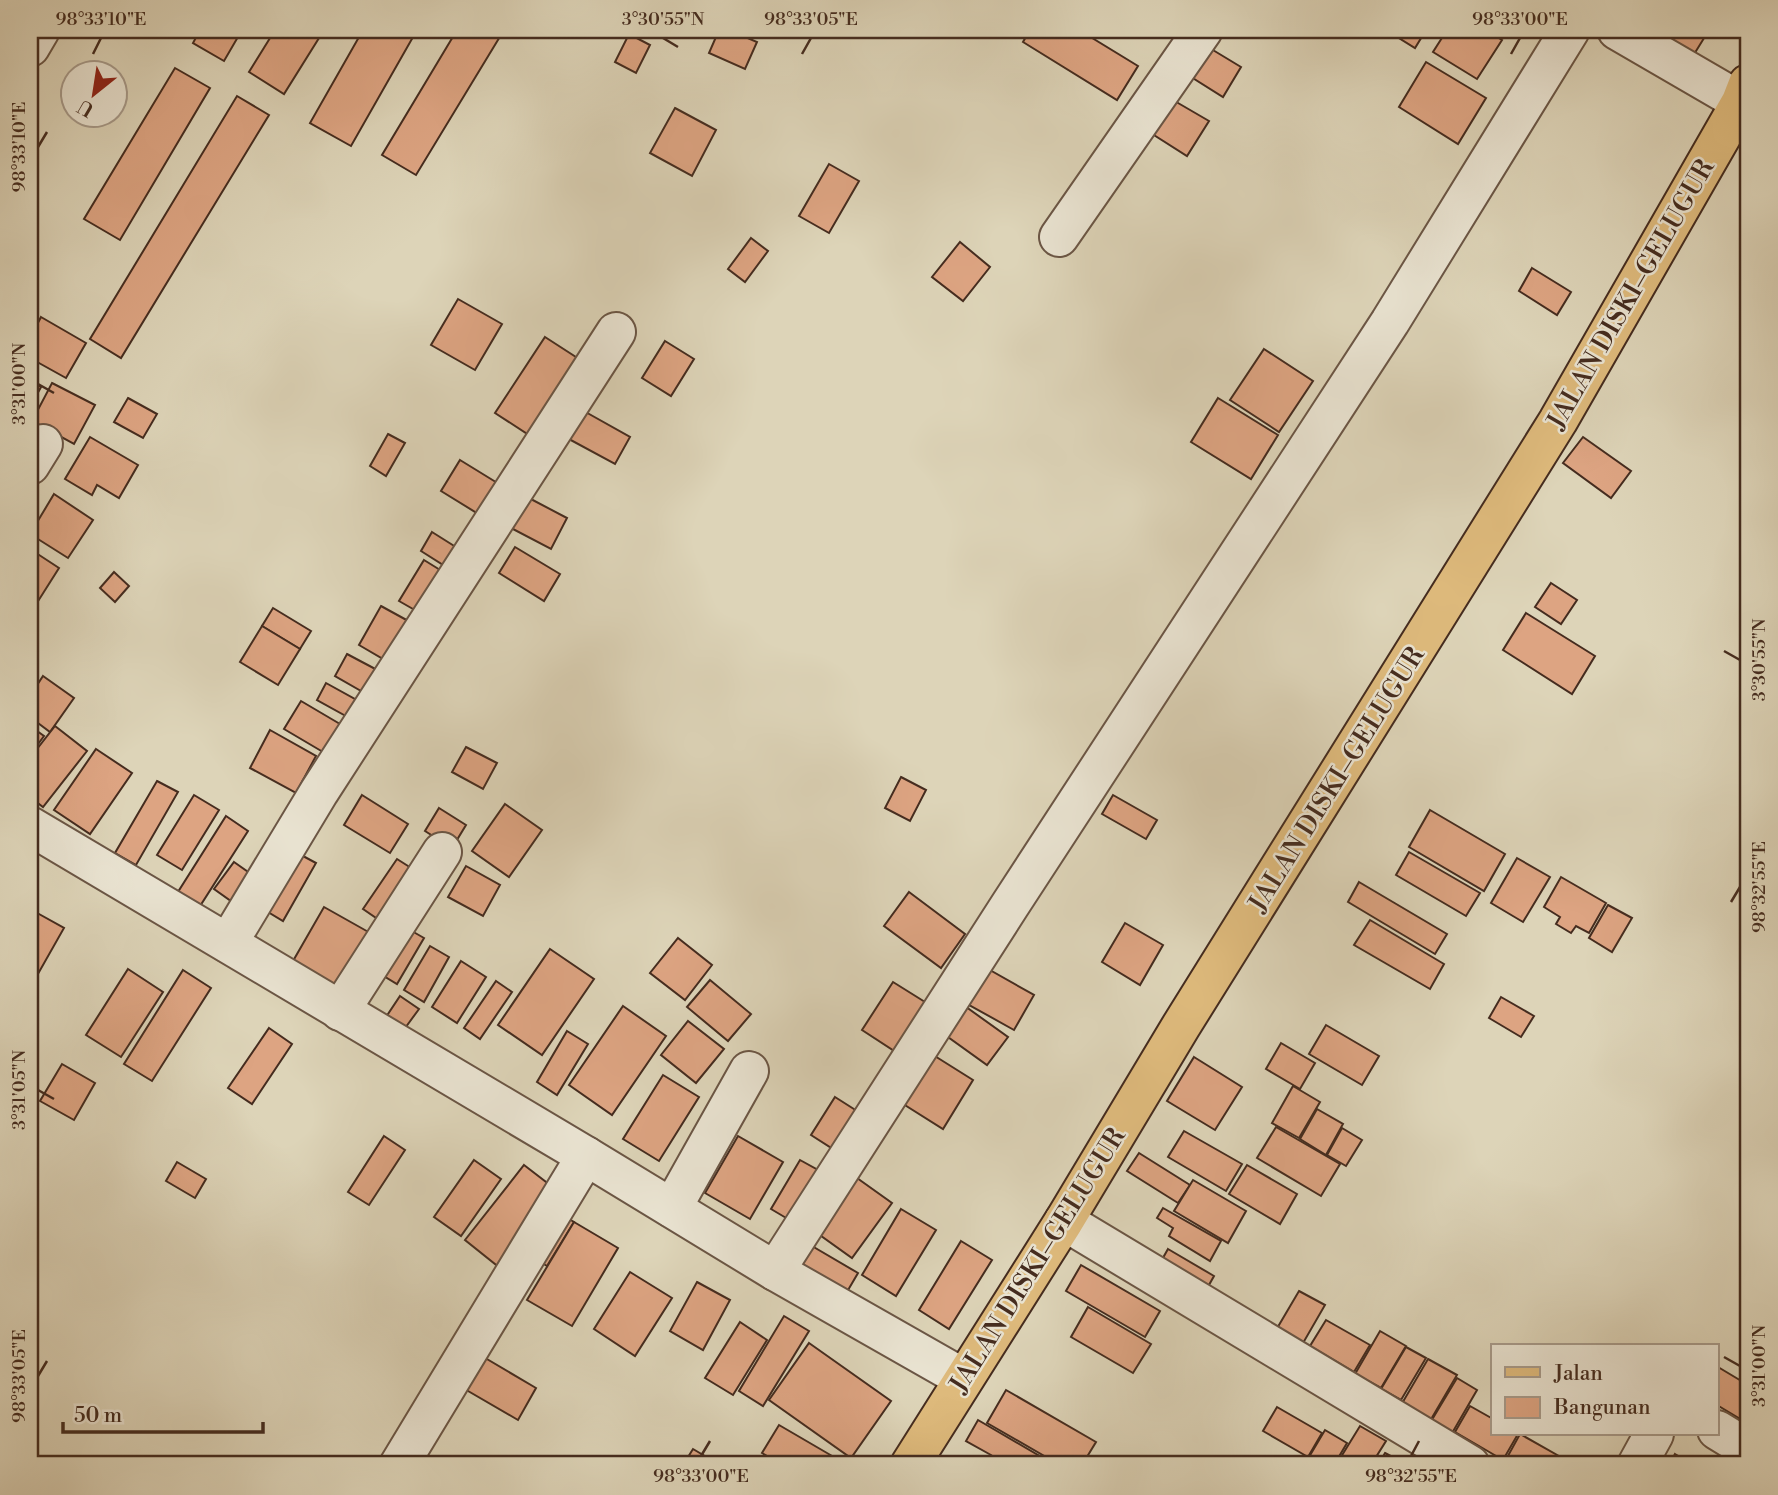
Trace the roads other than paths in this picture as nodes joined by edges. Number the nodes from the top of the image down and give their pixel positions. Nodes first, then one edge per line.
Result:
1 (40, 30) edge
2 (1203, 30) edge
3 (1570, 30) edge
4 (1617, 30) edge
5 (30, 47) edge
6 (1744, 93) edge
7 (1059, 237) dead end
8 (616, 332) dead end
9 (30, 825) edge
10 (442, 852) dead end
11 (228, 943) junction
12 (340, 1011) junction
13 (749, 1071) dead end
14 (586, 1156) junction
15 (671, 1208) junction
16 (1065, 1221) junction
17 (775, 1271) junction
18 (963, 1378) junction
19 (1718, 1431) edge
20 (1653, 1436) edge
21 (1748, 1450) edge
22 (399, 1465) edge
23 (910, 1465) edge
24 (1470, 1465) edge
25 (1637, 1465) edge

1 - 5 street
2 - 7 street
3 - 17 street
4 - 6 street
6 - 16 main road, JALAN DISKI–GELUGUR
8 - 11 street
9 - 11 street
10 - 12 street
11 - 12 street
12 - 14 street
13 - 15 street
14 - 15 street
14 - 22 street
15 - 17 street
16 - 18 main road, JALAN DISKI–GELUGUR
16 - 24 street
17 - 18 street
18 - 23 main road, JALAN DISKI–GELUGUR
19 - 21 street
20 - 25 street

